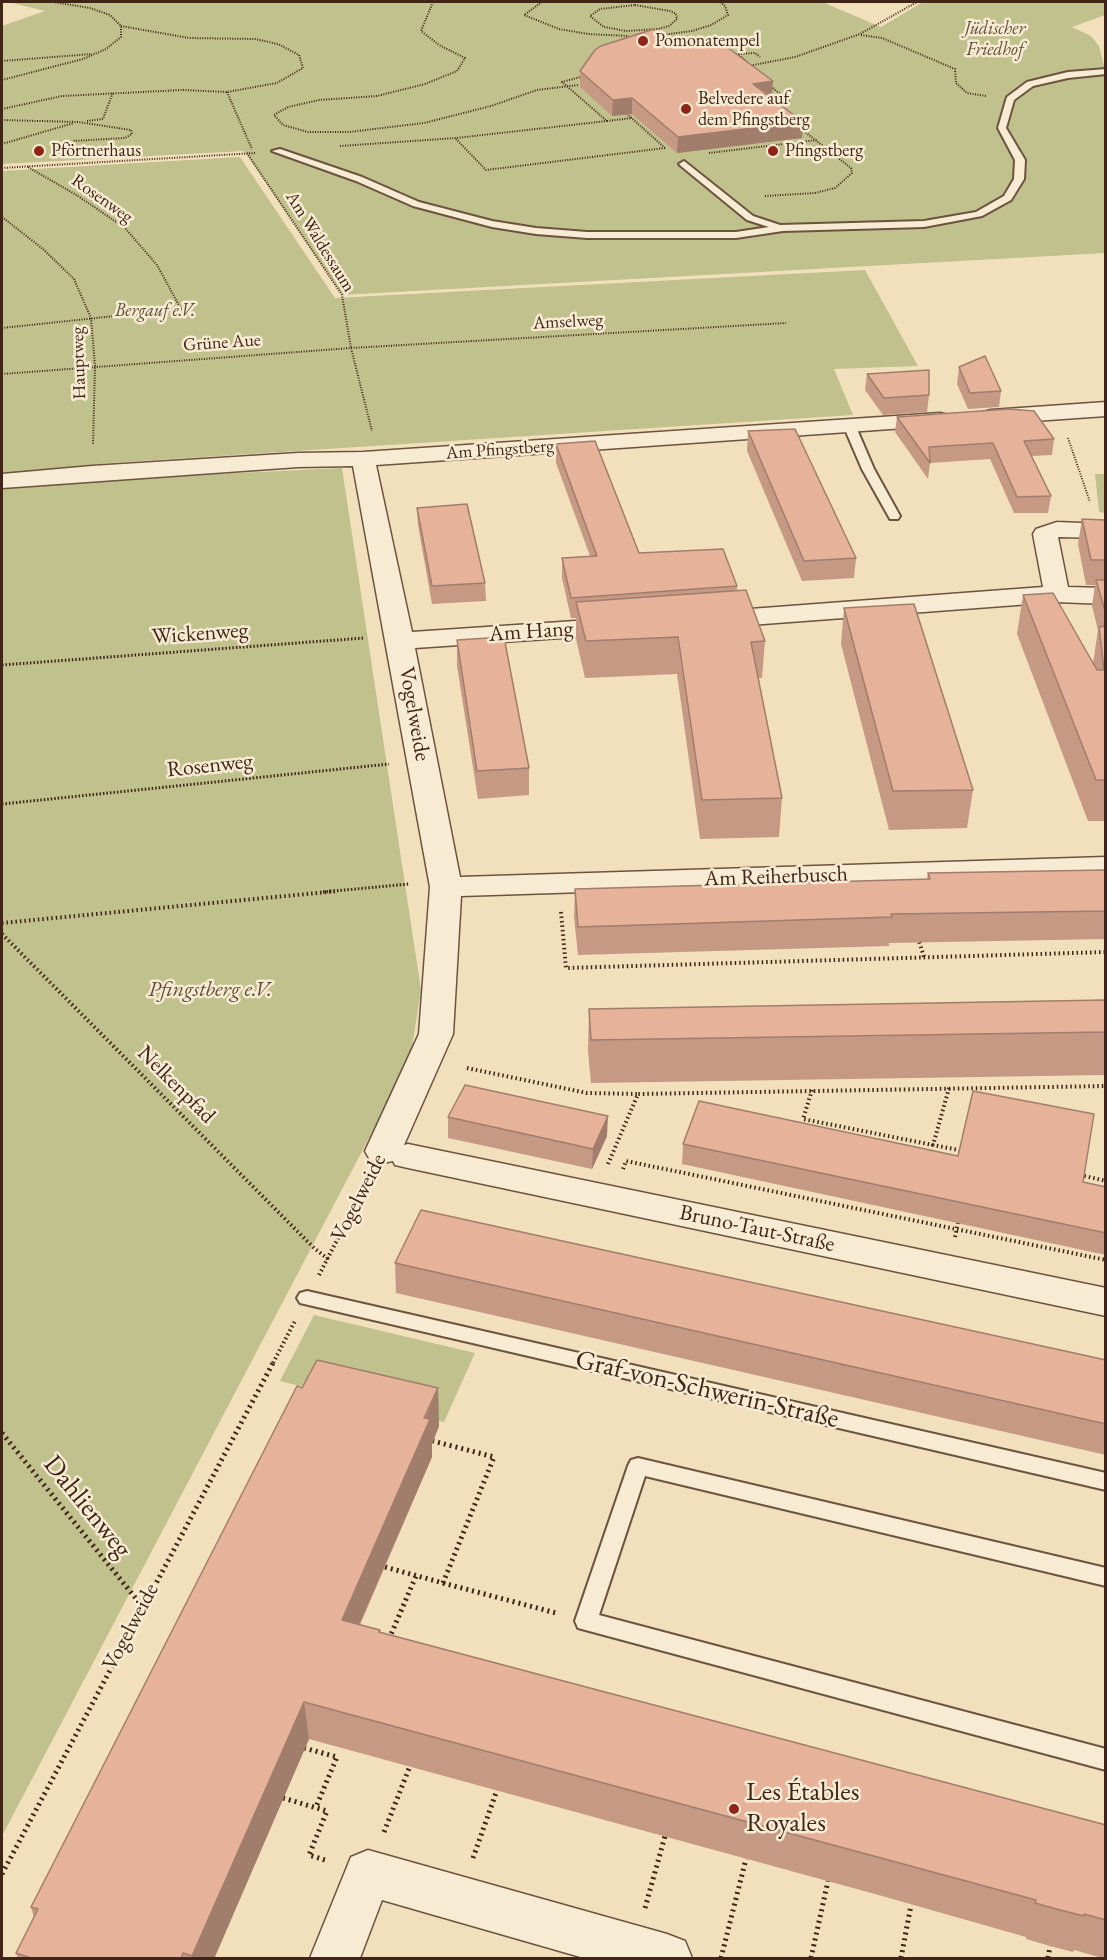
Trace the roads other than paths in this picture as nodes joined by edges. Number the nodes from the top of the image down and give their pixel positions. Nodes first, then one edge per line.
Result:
1 (1106, 71) edge
2 (277, 151) road end
3 (684, 164) dead end
4 (783, 228) junction
5 (1106, 409) edge
6 (850, 427) junction
7 (371, 458) junction
8 (2, 481) edge
9 (894, 516) dead end
10 (1106, 531) edge
11 (1057, 594) junction
12 (1106, 596) edge
13 (682, 621) edge
14 (647, 624) edge
15 (400, 641) junction
16 (1106, 867) edge
17 (446, 887) junction
18 (395, 1154) joint
19 (308, 1298) road end
20 (1106, 1302) edge
21 (1106, 1482) edge
22 (1106, 1577) edge
23 (1106, 1760) edge
24 (650, 1954) edge
25 (335, 1959) edge

1 - 4 lane
2 - 4 lane
3 - 4 lane
5 - 6 street, Am Pfingstberg
6 - 7 street, Am Pfingstberg
6 - 9 lane
7 - 8 street, Am Pfingstberg
7 - 15 street, Vogelweide
10 - 11 street
11 - 12 street
11 - 13 street
14 - 15 street, Am Hang
15 - 17 street, Vogelweide
16 - 17 street, Am Reiherbusch
17 - 18 street, Vogelweide
18 - 20 street, Bruno-Taut-Straße
19 - 21 lane, Graf-von-Schwerin-Straße
22 - 23 lane
24 - 25 street

